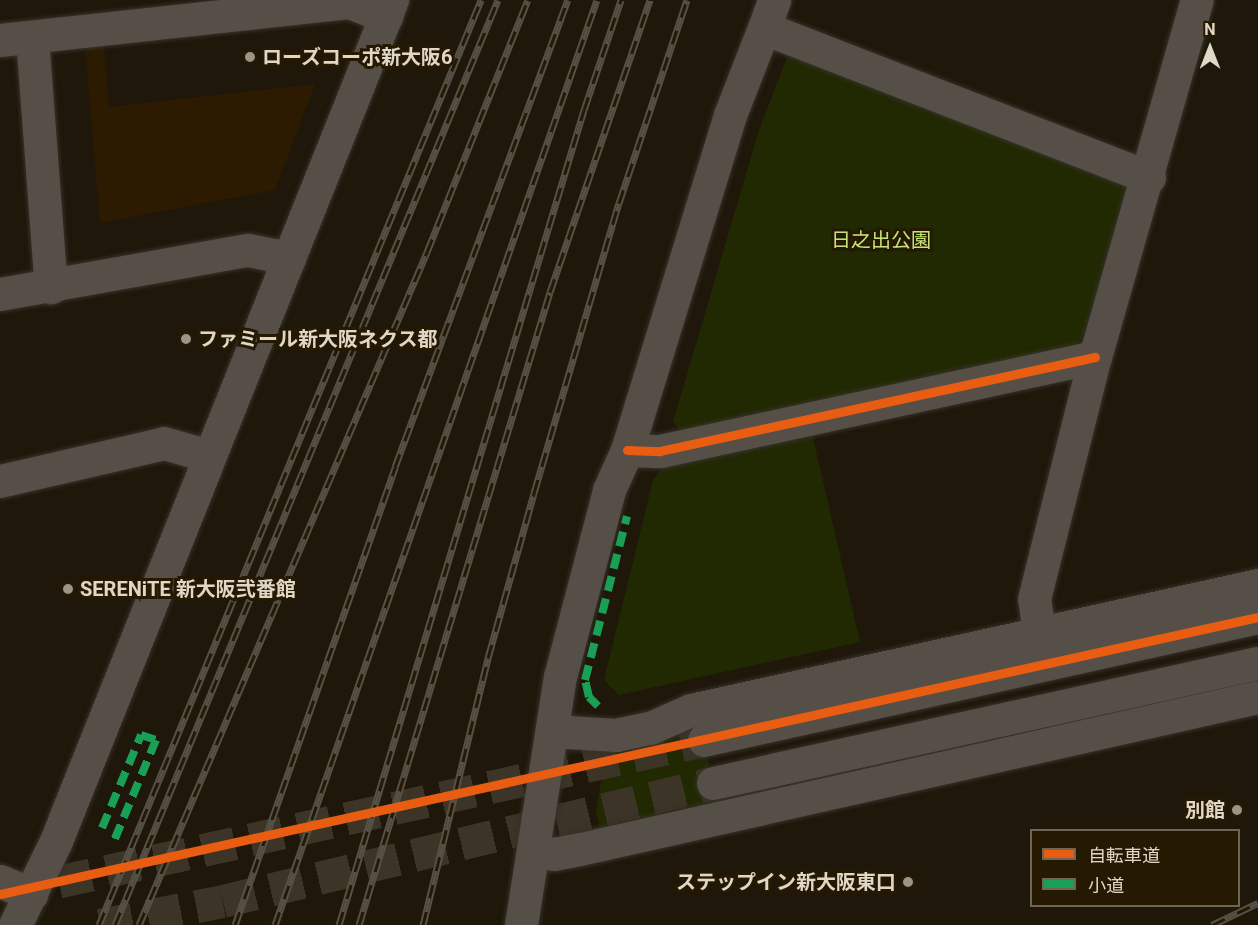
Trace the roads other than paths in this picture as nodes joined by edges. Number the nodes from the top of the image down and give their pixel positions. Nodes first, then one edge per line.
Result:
1 (1197, 0) edge
2 (389, 8) edge
3 (769, 14) edge
4 (32, 37) junction
5 (0, 39) edge
6 (1149, 177) junction
7 (289, 258) junction
8 (51, 287) junction
9 (0, 294) edge
10 (1095, 357) junction
11 (627, 450) junction
12 (209, 456) junction
13 (0, 481) edge
14 (1258, 585) edge
15 (1258, 617) edge
16 (1039, 633) junction
17 (1258, 663) edge
18 (1258, 697) edge
19 (552, 731) junction
20 (704, 740) tunnel mouth
21 (713, 783) tunnel mouth
22 (533, 851) junction
23 (0, 881) edge
24 (31, 894) junction
25 (15, 925) edge
26 (521, 925) edge

1 - 6 street
2 - 4 street
2 - 7 street
3 - 6 street
3 - 11 street
4 - 5 street
4 - 8 street
6 - 10 street
7 - 8 street
7 - 12 street
8 - 9 street
10 - 11 street
10 - 16 street
11 - 19 street
12 - 13 street
12 - 24 street
14 - 16 street
15 - 20 street
16 - 19 street
17 - 21 street
18 - 22 street
19 - 22 street
22 - 26 street
23 - 24 street
24 - 25 street

